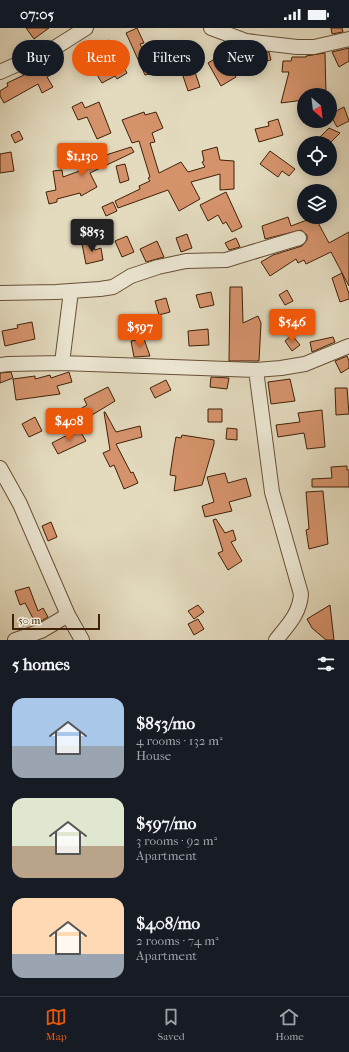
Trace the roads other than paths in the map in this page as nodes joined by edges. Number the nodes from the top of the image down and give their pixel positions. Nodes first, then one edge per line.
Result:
1 (86, 28) edge
2 (212, 28) edge
3 (349, 39) edge
4 (0, 72) edge
5 (299, 238) dead end
6 (71, 291) junction
7 (0, 292) edge
8 (349, 346) edge
9 (62, 363) junction
10 (0, 366) edge
11 (256, 370) junction
12 (0, 468) edge
13 (68, 615) junction
14 (15, 640) edge
15 (82, 640) edge
16 (276, 640) edge

1 - 4 street
2 - 3 street
5 - 6 street
6 - 7 street
6 - 9 street
8 - 11 street
9 - 10 street
9 - 11 street
11 - 16 street
12 - 13 street
13 - 14 street
13 - 15 street

